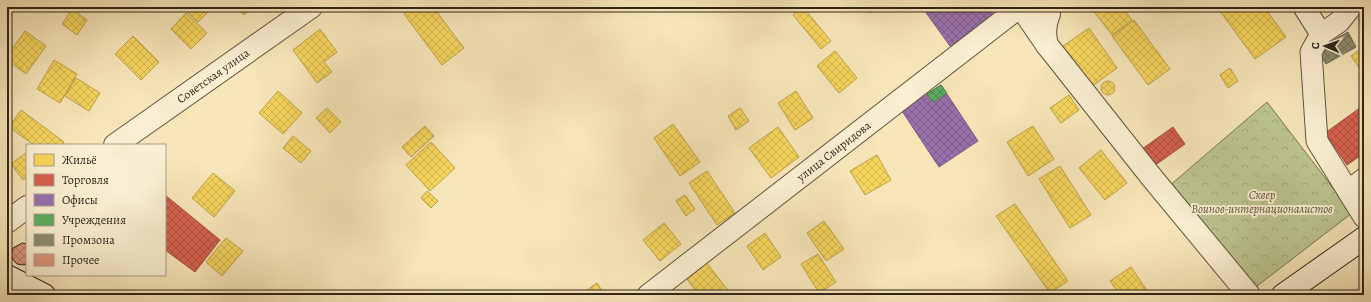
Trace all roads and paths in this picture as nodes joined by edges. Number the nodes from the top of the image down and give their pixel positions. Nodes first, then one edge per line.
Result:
1 (311, 7) edge
2 (1304, 7) edge
3 (1351, 7) edge
4 (1014, 10) edge
5 (1047, 16) edge
6 (1321, 34) junction
7 (116, 144) edge
8 (1356, 185) edge
9 (26, 208) edge
10 (1364, 217) edge
11 (7, 222) edge
12 (1364, 238) edge
13 (7, 276) edge
14 (44, 295) edge
15 (648, 295) edge
16 (1249, 295) edge
17 (1283, 295) edge

1 - 7 street, Советская улица
2 - 6 street
3 - 6 street
4 - 5 street
4 - 15 street, улица Свиридова
5 - 16 street
6 - 8 street
8 - 10 street
9 - 11 street
12 - 17 street
13 - 14 street

